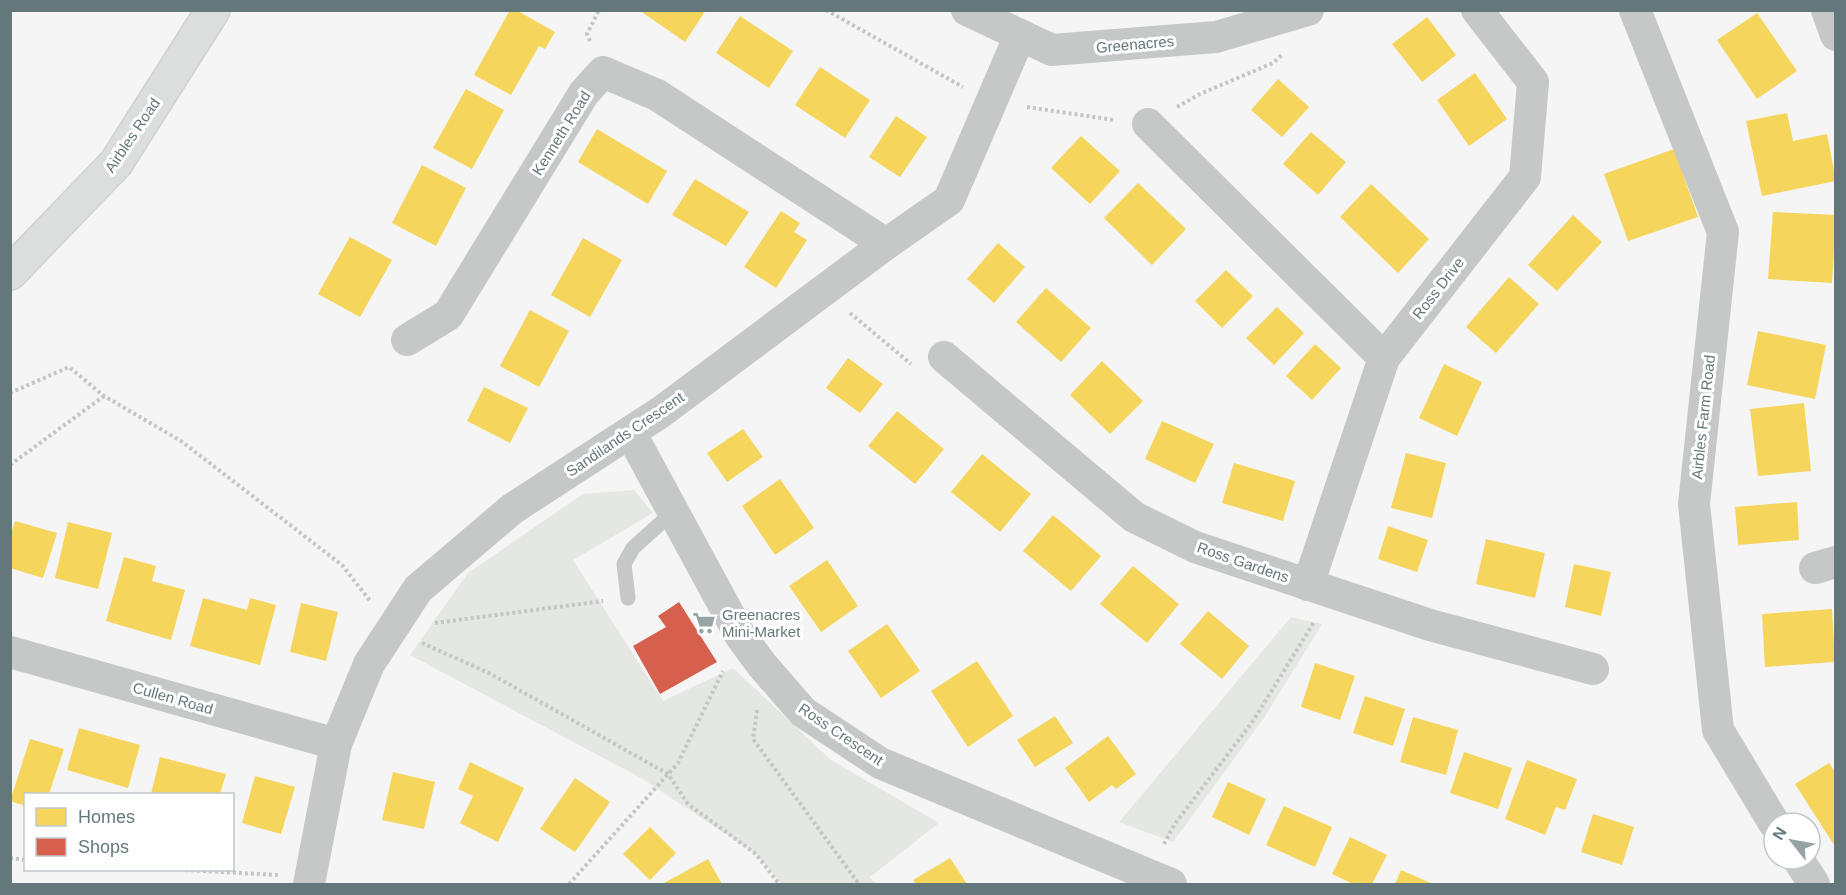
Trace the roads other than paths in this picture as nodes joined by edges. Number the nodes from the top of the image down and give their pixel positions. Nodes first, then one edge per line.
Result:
1 (213, 10) edge
2 (967, 10) edge
3 (1308, 10) edge
4 (1477, 10) edge
5 (1635, 10) edge
6 (1827, 10) edge
7 (1020, 35) junction
8 (1836, 35) edge
9 (1148, 124) dead end
10 (886, 244) junction
11 (10, 273) edge
12 (407, 339) dead end
13 (944, 357) road end
14 (1384, 357) junction
15 (630, 432) junction
16 (674, 511) junction
17 (1319, 588) junction
18 (628, 598) road end
19 (10, 651) edge
20 (1593, 669) dead end
21 (336, 744) junction
22 (1767, 811) edge
23 (1805, 871) edge
24 (310, 881) edge
25 (1154, 881) edge
26 (1814, 885) edge

1 - 11 main road, Airbles Road
2 - 7 street, Greenacres
3 - 7 street, Greenacres
4 - 14 street, Ross Drive
5 - 22 street, Airbles Farm Road
6 - 8 street
7 - 10 street, Sandilands Crescent
9 - 14 street
10 - 12 street, Kenneth Road
10 - 15 street, Sandilands Crescent
13 - 17 street, Ross Gardens
14 - 17 street, Ross Drive
15 - 16 street, Ross Crescent
15 - 21 street, Sandilands Crescent
16 - 18 lane
16 - 25 street, Ross Crescent
17 - 20 street, Ross Gardens
19 - 21 street, Cullen Road
21 - 24 street, Sandilands Crescent
23 - 26 street

